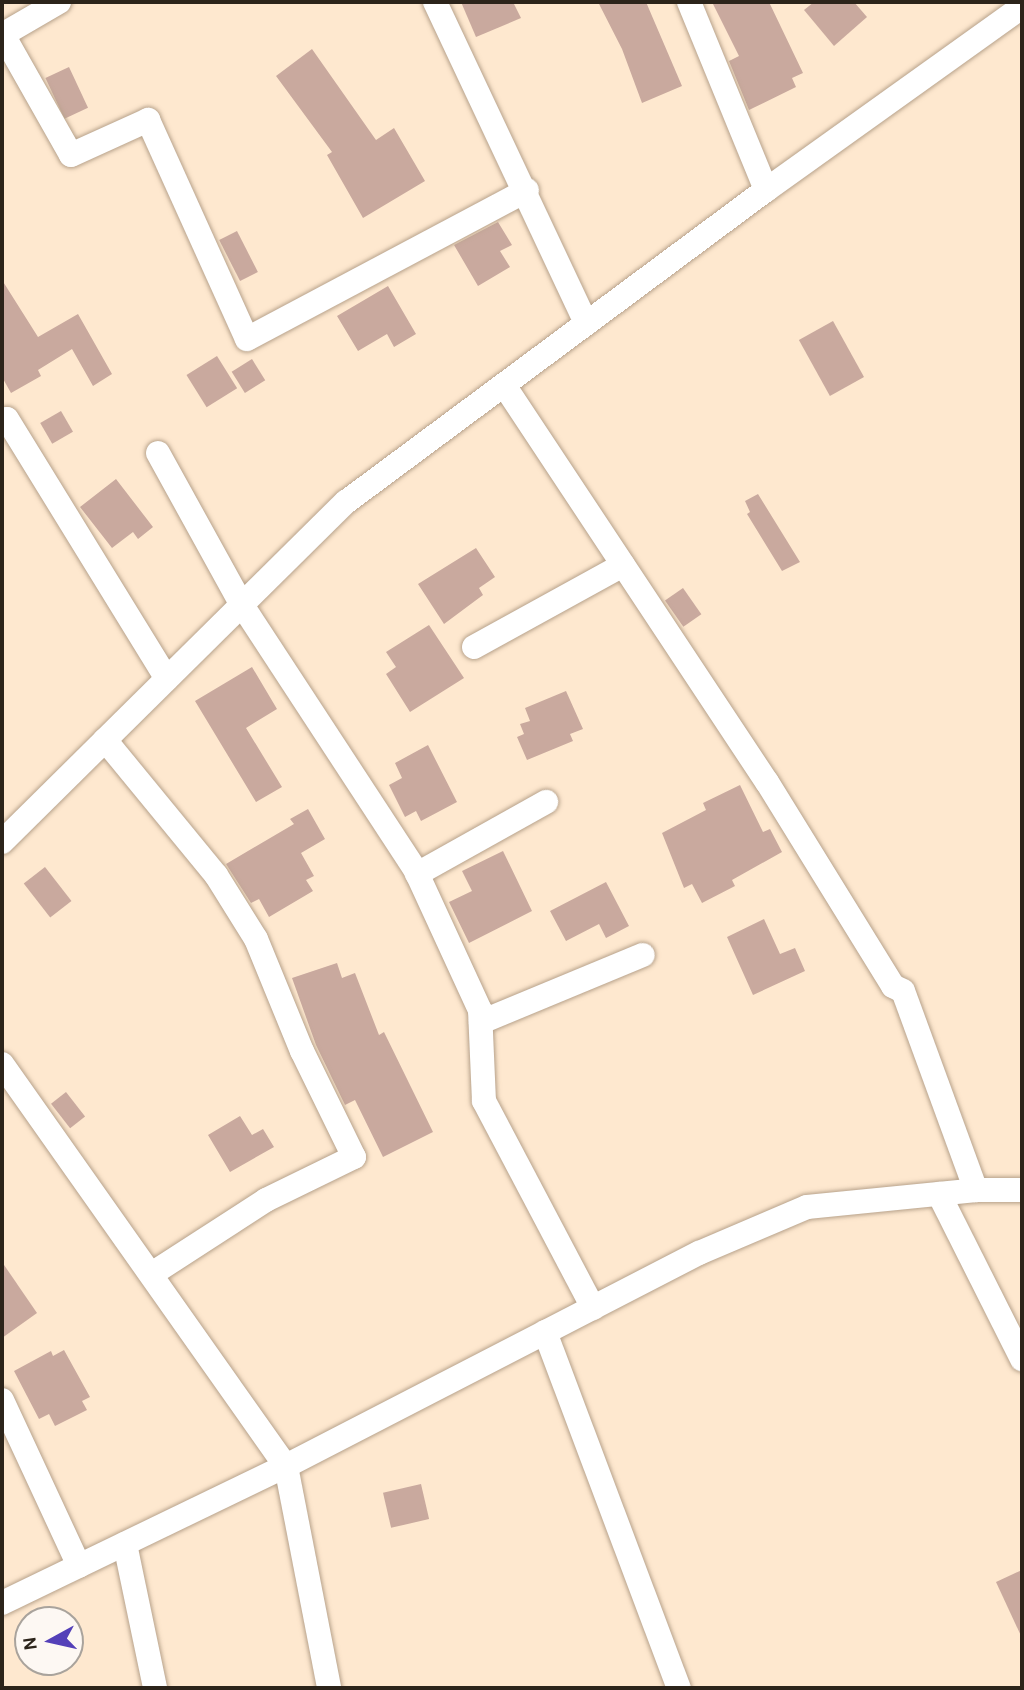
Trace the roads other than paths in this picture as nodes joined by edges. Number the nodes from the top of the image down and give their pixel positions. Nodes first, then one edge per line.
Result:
1 (59, 2) edge
2 (435, 2) edge
3 (689, 2) edge
4 (1010, 9) edge
5 (2, 34) edge
6 (527, 190) junction
7 (766, 190) junction
8 (586, 323) junction
9 (504, 385) junction
10 (2, 421) edge
11 (158, 453) dead end
12 (623, 565) junction
13 (242, 605) junction
14 (474, 647) dead end
15 (167, 679) junction
16 (105, 740) junction
17 (546, 802) dead end
18 (2, 842) edge
19 (417, 874) junction
20 (643, 955) dead end
21 (481, 1022) junction
22 (2, 1064) edge
23 (976, 1190) junction
24 (1022, 1190) edge
25 (939, 1194) junction
26 (153, 1273) junction
27 (593, 1308) junction
28 (545, 1332) junction
29 (1022, 1359) edge
30 (2, 1400) edge
31 (286, 1466) junction
32 (125, 1544) junction
33 (79, 1566) junction
34 (2, 1603) edge
35 (155, 1688) edge
36 (330, 1688) edge
37 (679, 1688) edge

1 - 5 street
2 - 6 street
3 - 7 street
4 - 7 street
5 - 6 street
6 - 8 street
7 - 8 street
8 - 9 street
9 - 12 street
9 - 13 street
10 - 15 street
11 - 13 street
12 - 14 street
12 - 23 street
13 - 15 street
13 - 19 street
15 - 16 street
16 - 18 street
16 - 26 street
17 - 19 street
19 - 21 street
20 - 21 street
21 - 27 street
22 - 26 street
23 - 24 street
23 - 25 street
25 - 27 street
25 - 29 street
26 - 31 street
27 - 28 street
28 - 31 street
28 - 37 street
30 - 33 street
31 - 32 street
31 - 36 street
32 - 33 street
32 - 35 street
33 - 34 street

